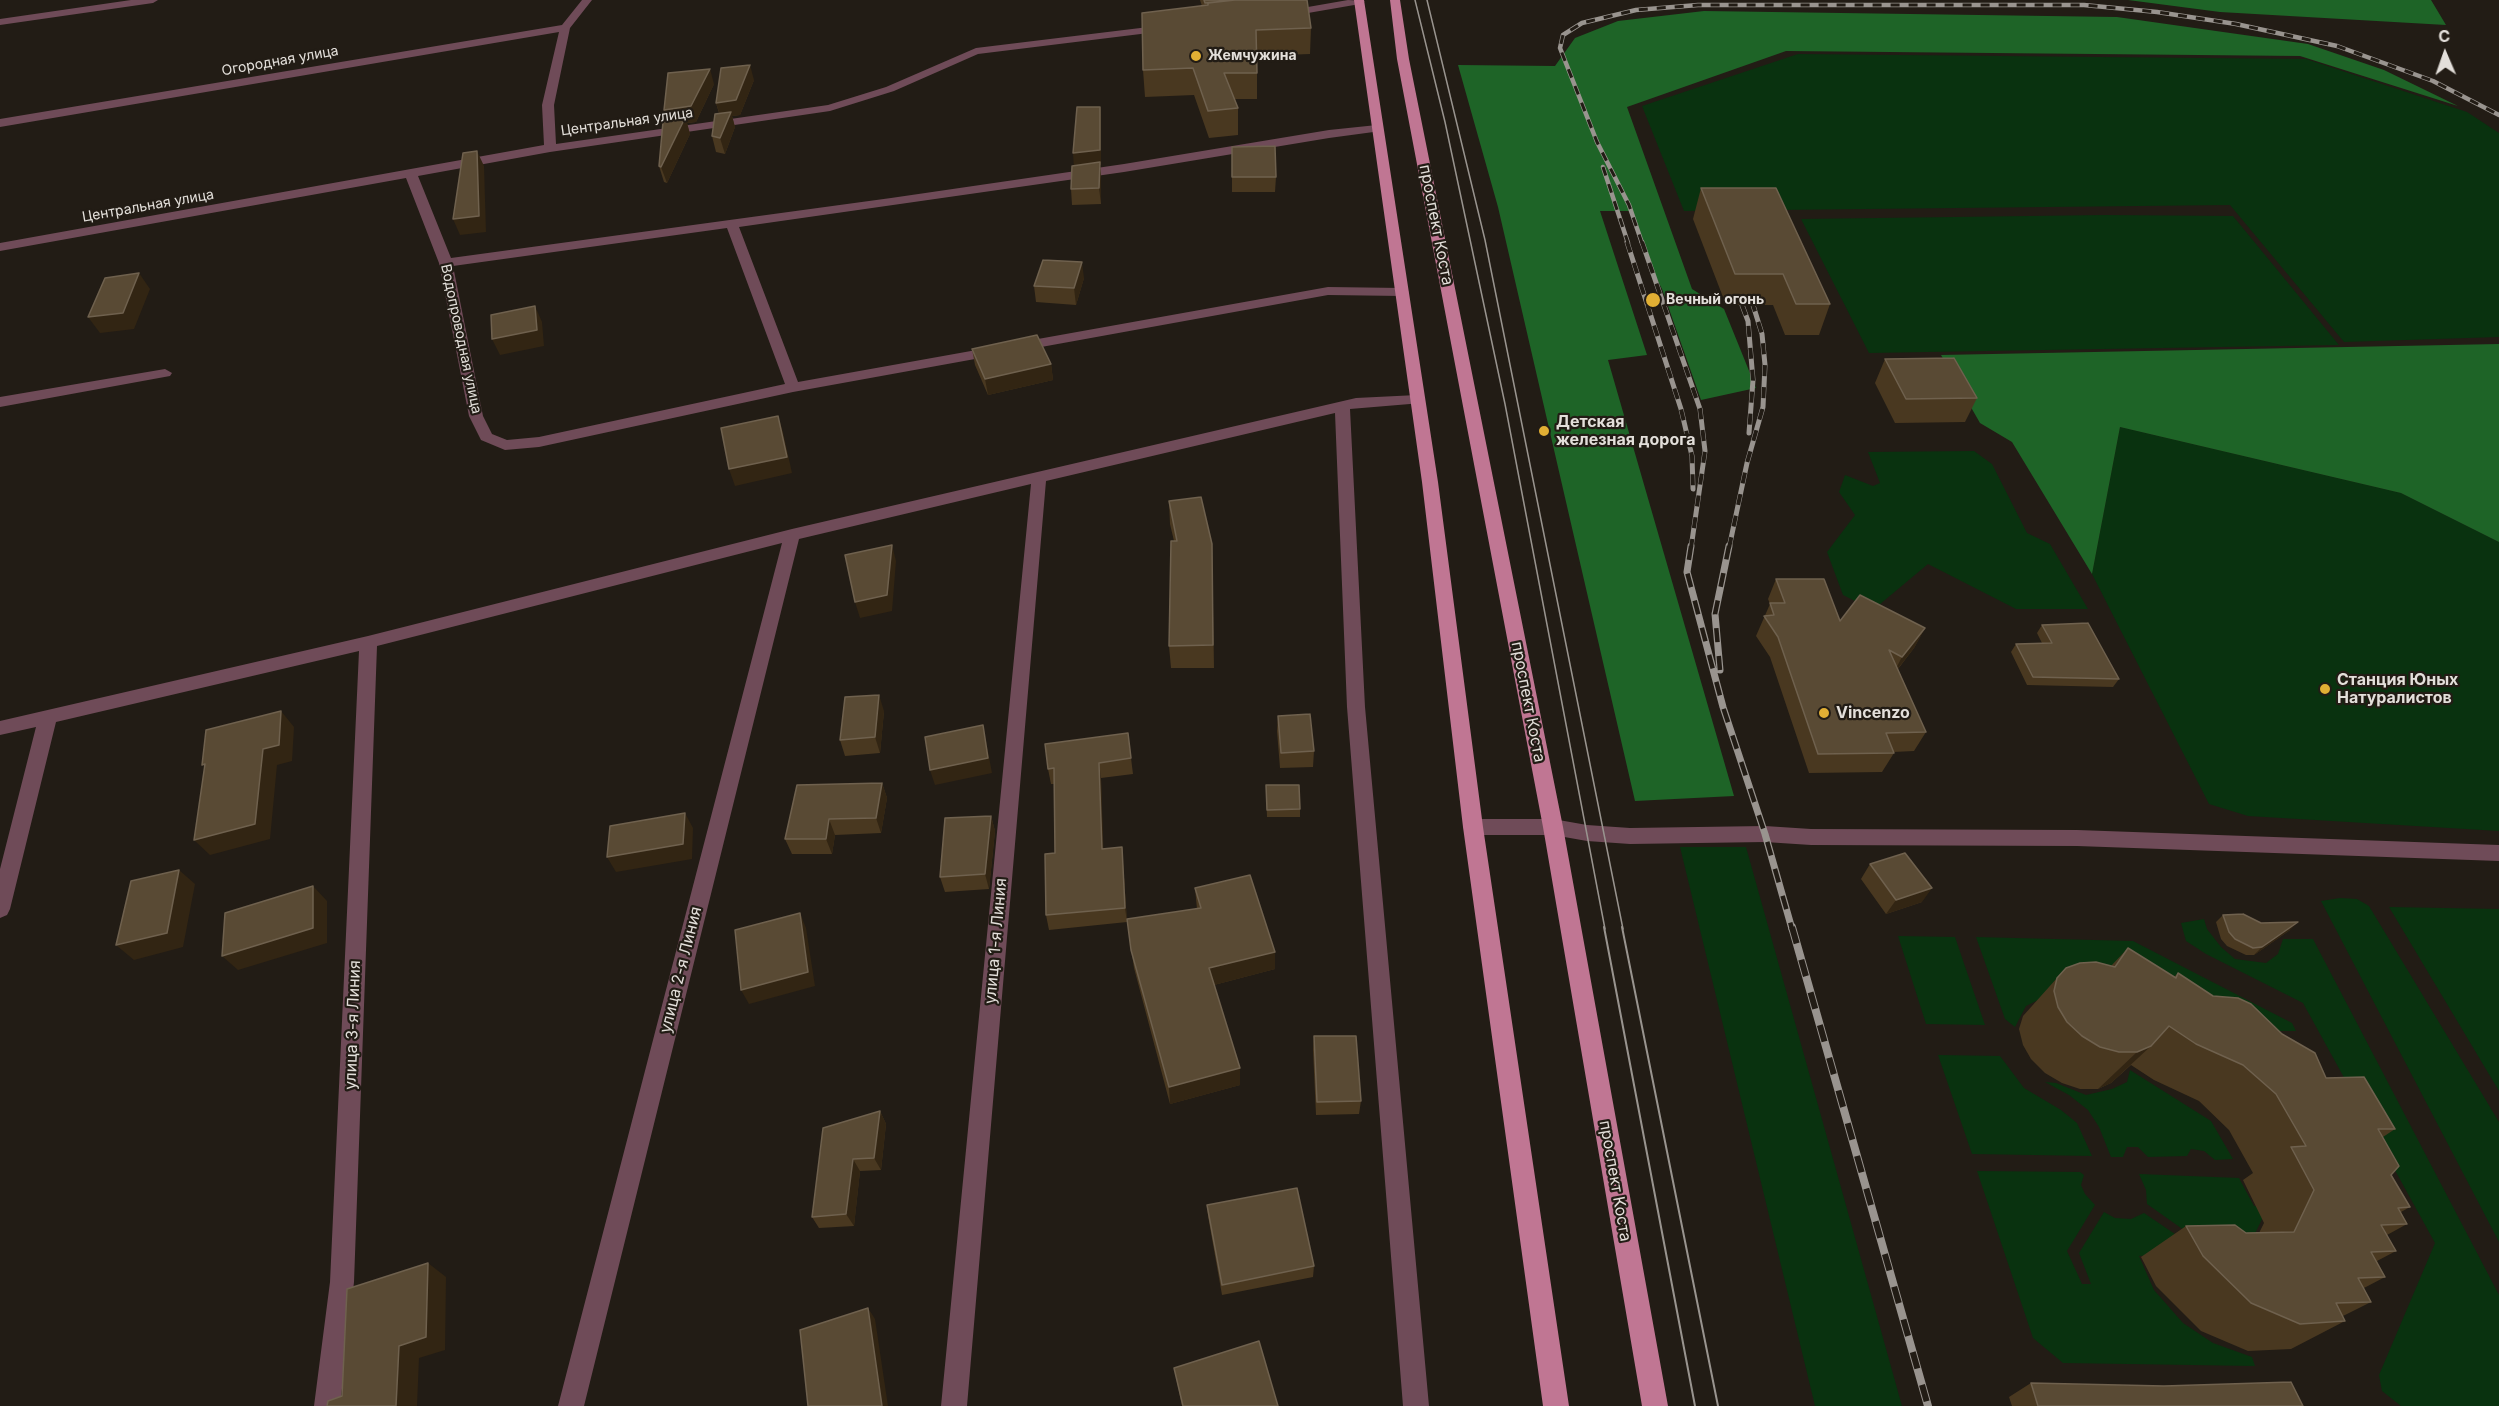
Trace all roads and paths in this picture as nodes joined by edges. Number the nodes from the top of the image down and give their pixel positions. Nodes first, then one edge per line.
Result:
1 (153, 0) edge
2 (587, 0) edge
3 (1359, 0) edge
4 (1395, 0) edge
5 (1277, 15) edge
6 (5, 21) edge
7 (1173, 27) edge
8 (565, 28) junction
9 (0, 34) edge
10 (0, 123) edge
11 (1377, 129) junction
12 (550, 148) junction
13 (410, 172) junction
14 (732, 224) junction
15 (0, 247) edge
16 (446, 262) junction
17 (1402, 292) junction
18 (165, 374) dead end
19 (793, 387) junction
20 (1417, 400) junction
21 (0, 402) edge
22 (1342, 407) junction
23 (1039, 477) junction
24 (792, 535) junction
25 (368, 642) junction
26 (48, 717) junction
27 (0, 728) edge
28 (1553, 827) junction
29 (1473, 828) junction
30 (2499, 853) edge
31 (0, 909) edge
32 (327, 1406) edge
33 (571, 1406) edge
34 (954, 1406) edge
35 (1416, 1406) edge
36 (1556, 1406) edge
37 (1655, 1406) edge

1 - 6 street
2 - 8 street
3 - 5 street
3 - 11 main road
4 - 28 main road, проспект Коста
6 - 9 street
7 - 12 street, Центральная улица
8 - 10 street, Огородная улица
8 - 12 street
11 - 14 street
11 - 17 main road
12 - 13 street, Центральная улица
13 - 15 street, Центральная улица
13 - 16 street, Водопроводная улица
14 - 16 street
14 - 19 street
16 - 19 street, Водопроводная улица
17 - 19 street
17 - 20 main road
18 - 21 street
20 - 22 street
20 - 29 main road
22 - 23 street
22 - 35 street
23 - 24 street
23 - 34 street, улица 1-я Линия
24 - 25 street
24 - 33 street, улица 2-я Линия
25 - 26 street
25 - 32 street, улица 3-я Линия
26 - 27 street
26 - 31 street
28 - 29 street
28 - 30 street
28 - 37 main road, проспект Коста
29 - 36 main road

